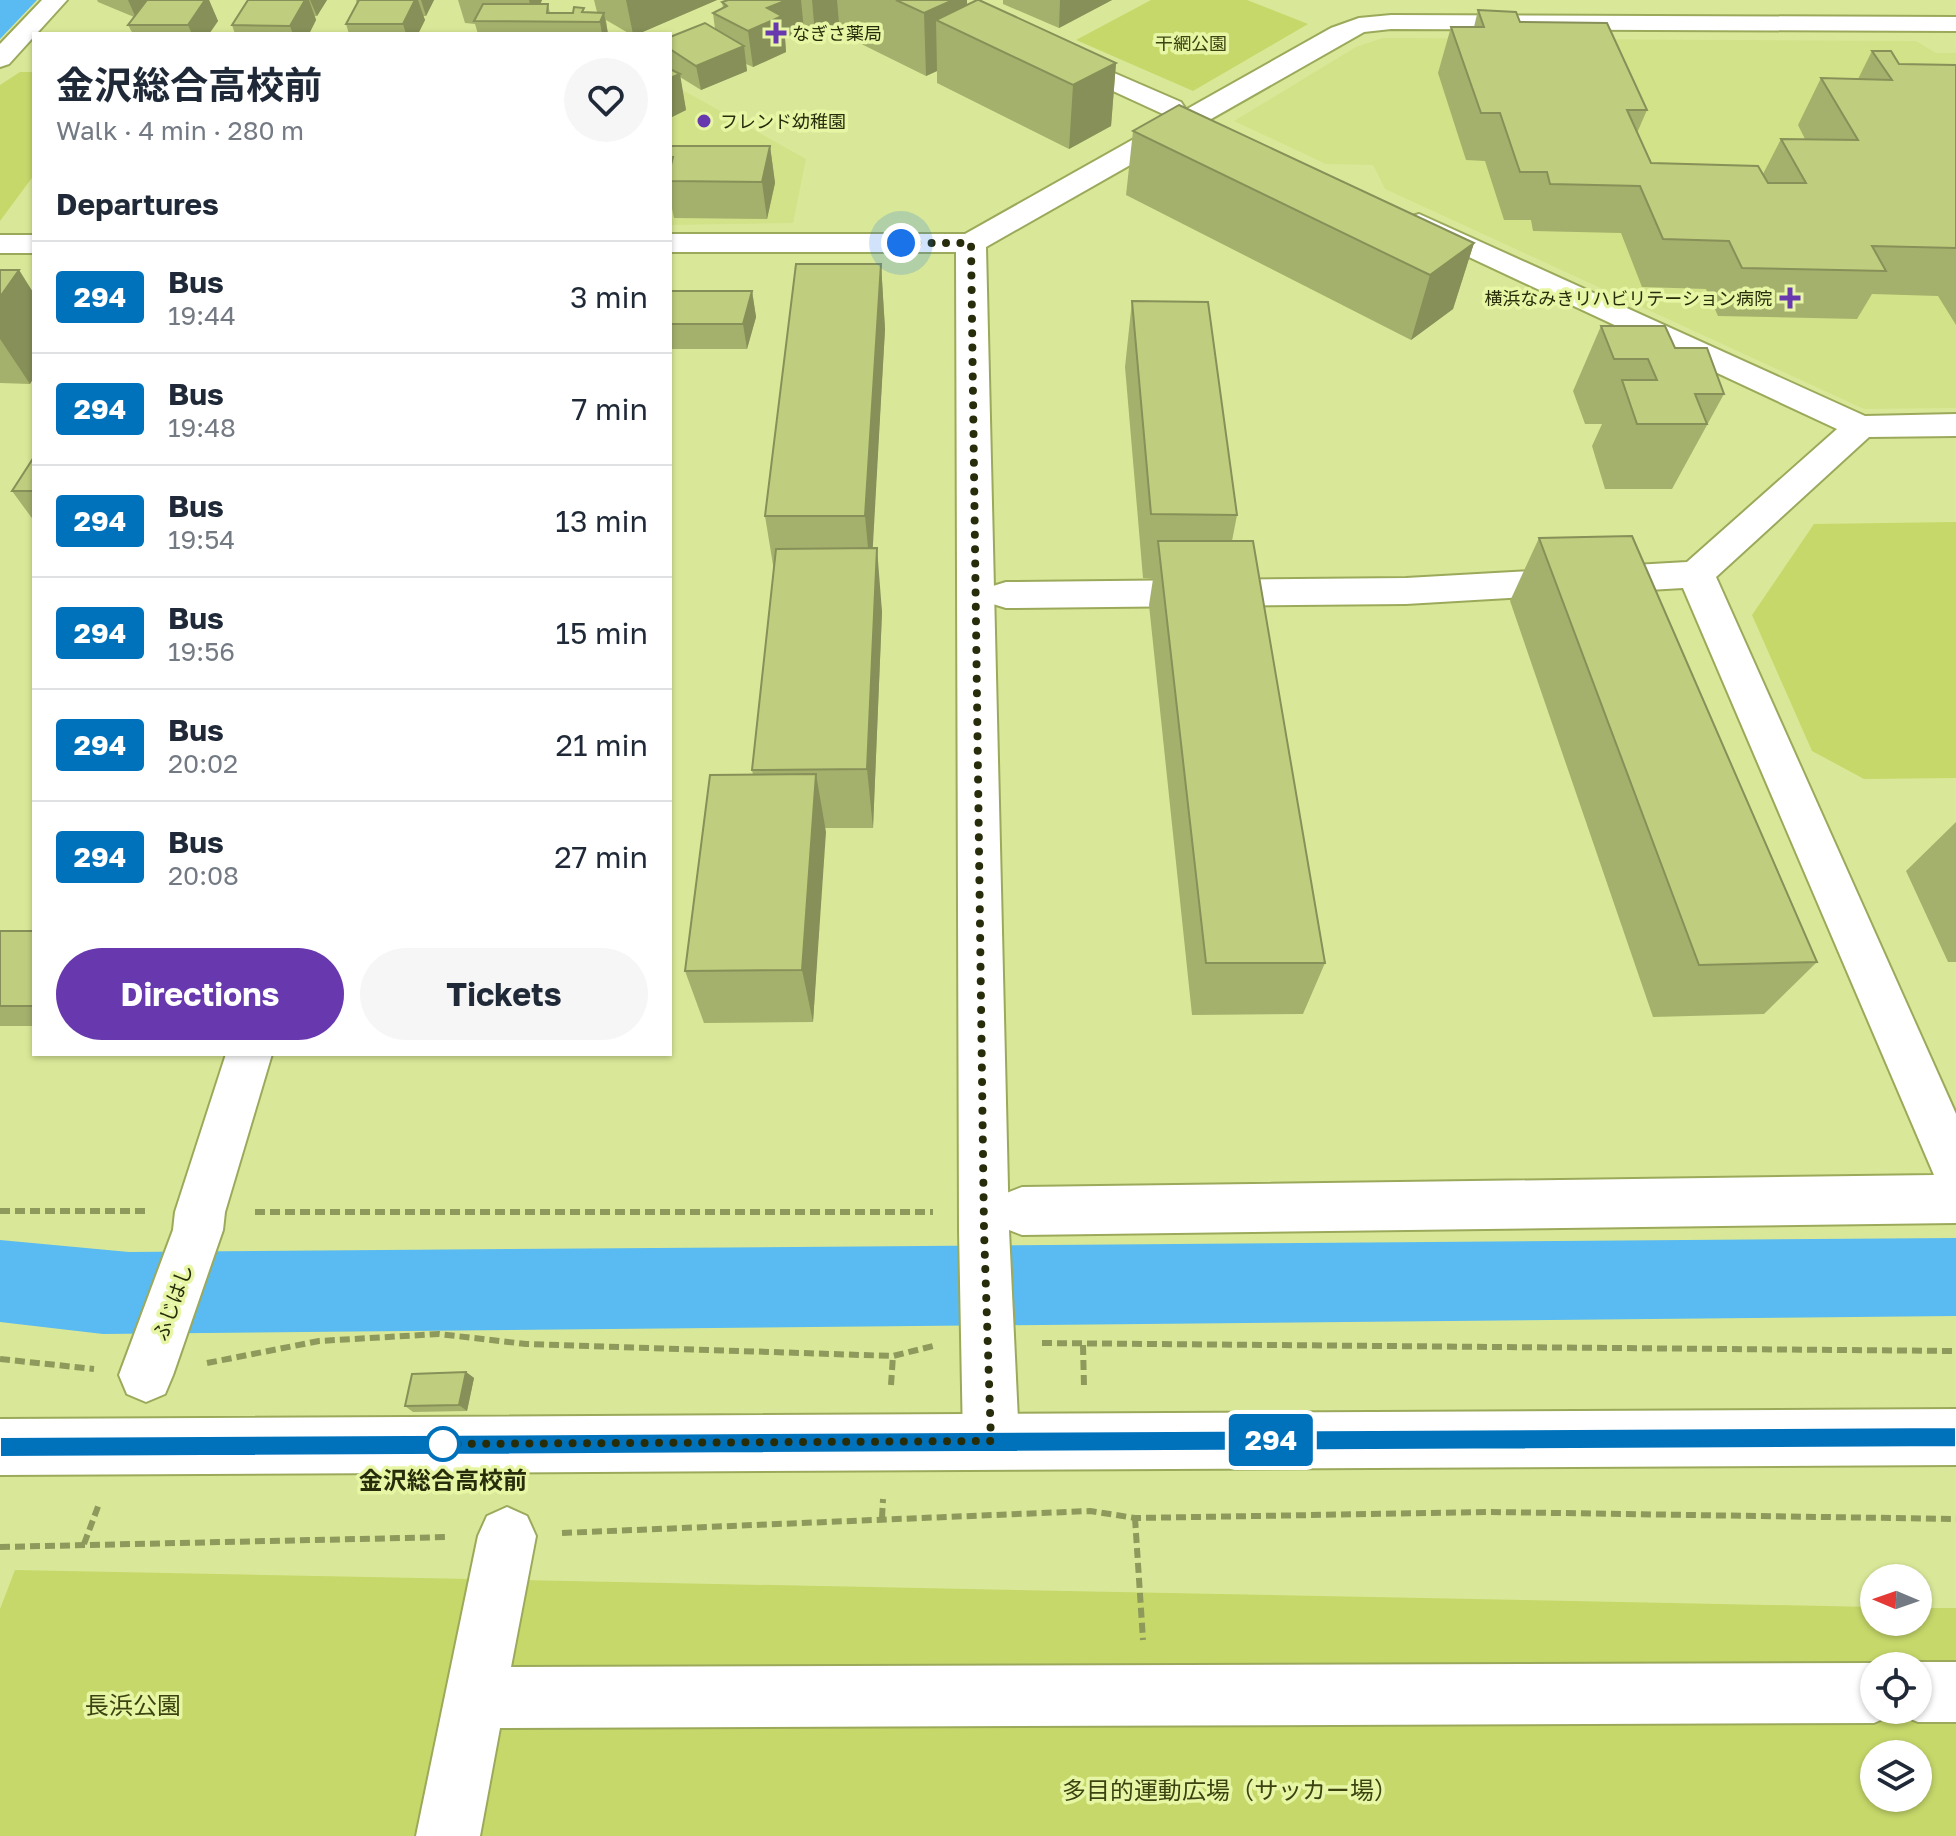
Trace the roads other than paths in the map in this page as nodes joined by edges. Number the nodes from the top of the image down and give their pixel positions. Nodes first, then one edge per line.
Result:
1 (70, 1) edge
2 (1956, 24) edge
3 (32, 32) edge
4 (33, 32) edge
5 (52, 32) edge
6 (1032, 45) edge
7 (32, 57) edge
8 (0, 59) edge
9 (0, 76) edge
10 (1172, 108) edge
11 (1391, 210) edge
12 (672, 243) edge
13 (971, 243) junction
14 (0, 244) edge
15 (32, 244) edge
16 (1956, 425) edge
17 (1860, 427) junction
18 (1696, 574) junction
19 (1006, 595) dead end
20 (248, 1056) edge
21 (1956, 1170) edge
22 (1956, 1199) edge
23 (997, 1217) junction
24 (146, 1375) dead end
25 (1956, 1437) edge
26 (991, 1441) junction
27 (0, 1447) edge
28 (507, 1536) road end
29 (1932, 1692) edge
30 (1956, 1692) edge
31 (1860, 1693) edge
32 (475, 1698) junction
33 (448, 1836) edge

1 - 4 street
1 - 5 street
2 - 13 street
3 - 8 street
6 - 10 street
7 - 9 street
11 - 17 street
12 - 13 street
13 - 23 street
14 - 15 street
16 - 17 street
17 - 18 street
18 - 19 street
18 - 21 street
20 - 24 street, ふじはし
22 - 23 street
23 - 26 street
25 - 26 street
26 - 27 street
28 - 32 street
29 - 30 street
31 - 32 street
32 - 33 street

